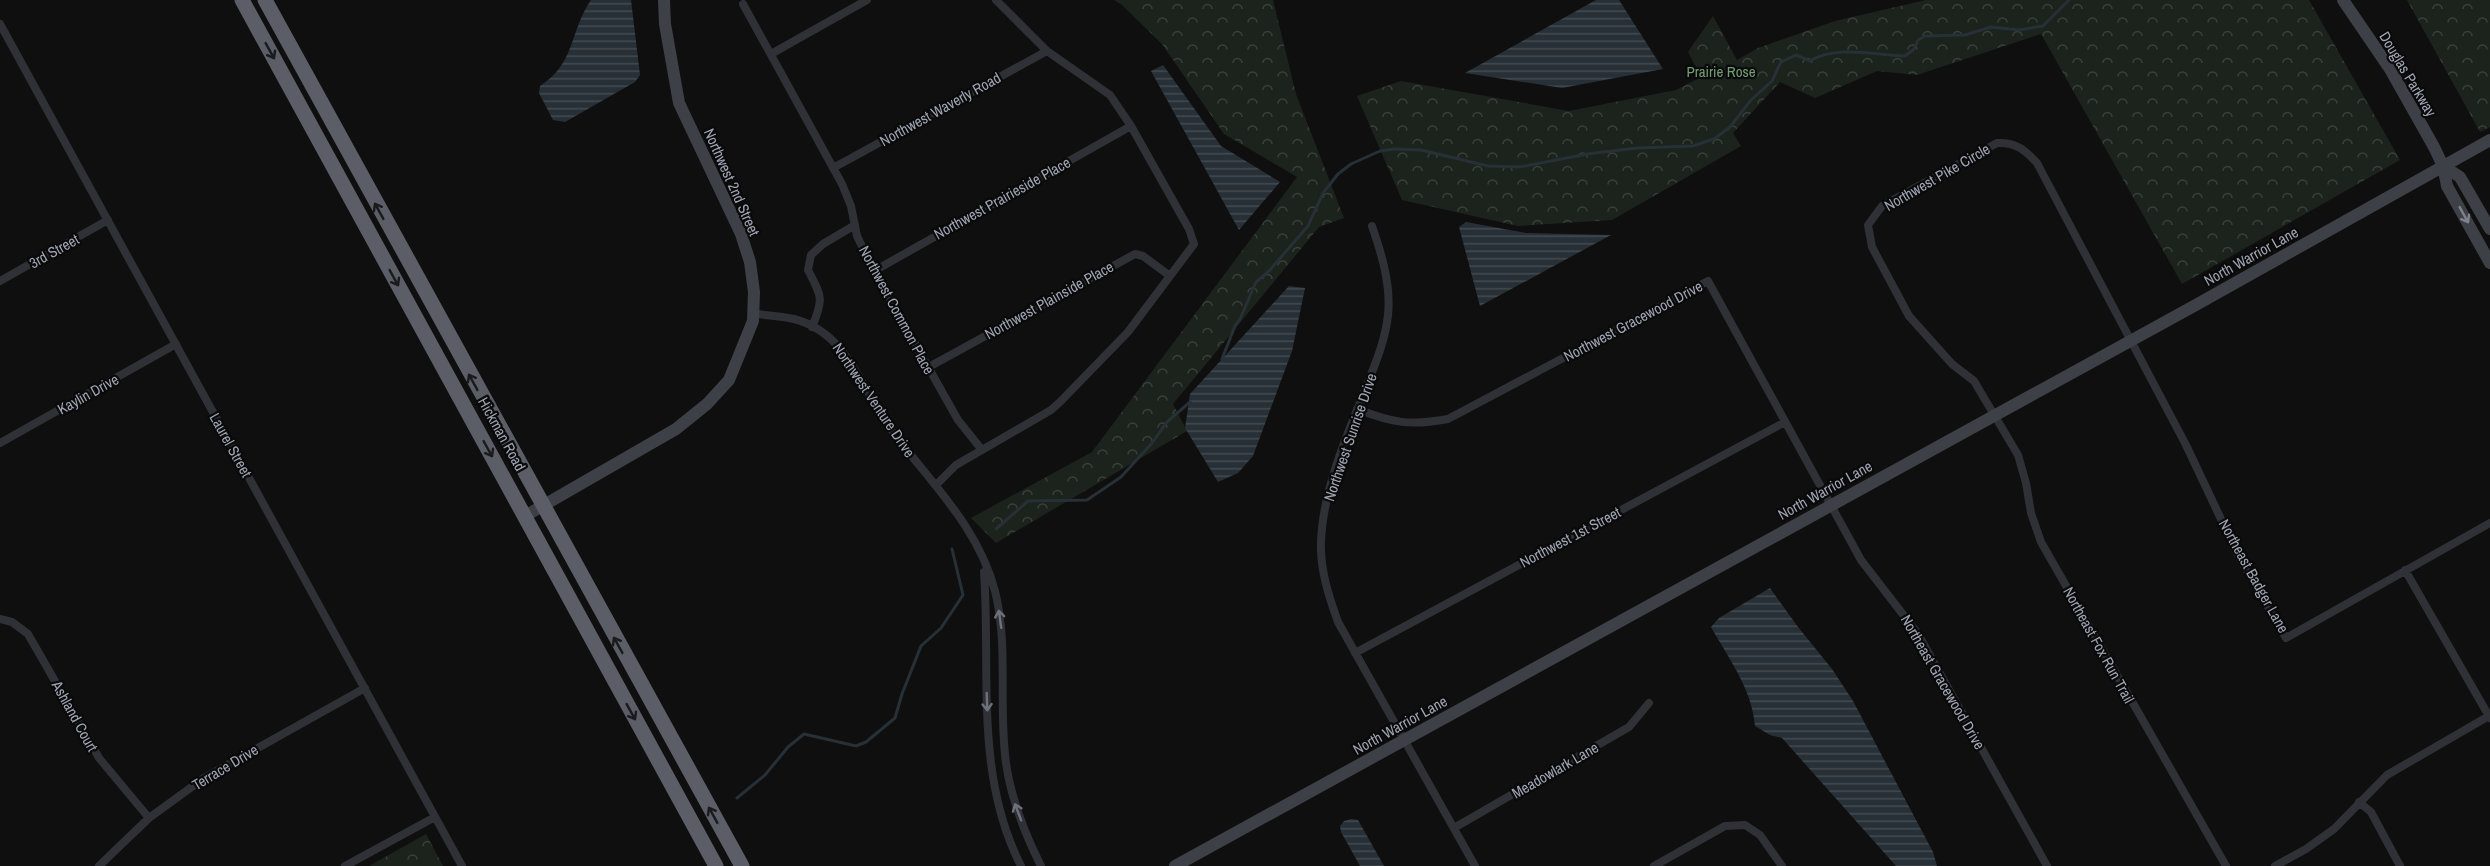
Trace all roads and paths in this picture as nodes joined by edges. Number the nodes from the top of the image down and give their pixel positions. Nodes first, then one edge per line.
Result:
1 (242, 0) edge
2 (265, 0) edge
3 (664, 0) edge
4 (867, 0) edge
5 (996, 0) edge
6 (2343, 0) edge
7 (743, 4) dead end
8 (0, 24) edge
9 (1047, 51) junction
10 (771, 54) junction
11 (1131, 126) junction
12 (2490, 140) edge
13 (2443, 166) junction
14 (833, 168) junction
15 (108, 220) junction
16 (855, 225) junction
17 (1372, 226) dead end
18 (2490, 229) edge
19 (2490, 262) edge
20 (874, 271) junction
21 (1170, 276) junction
22 (0, 281) edge
23 (754, 314) junction
24 (812, 327) junction
25 (2129, 341) junction
26 (176, 344) junction
27 (927, 368) junction
28 (1357, 410) junction
29 (1995, 414) junction
30 (1785, 422) junction
31 (0, 443) edge
32 (982, 450) junction
33 (937, 484) junction
34 (541, 505) junction
35 (1830, 505) junction
36 (525, 516) junction
37 (2490, 523) edge
38 (984, 560) junction
39 (2405, 570) junction
40 (0, 619) edge
41 (1355, 653) junction
42 (365, 688) junction
43 (1649, 703) dead end
44 (2489, 717) edge
45 (1404, 740) junction
46 (2359, 802) junction
47 (435, 817) junction
48 (149, 818) junction
49 (1454, 828) junction
50 (99, 866) edge
51 (345, 866) edge
52 (462, 866) edge
53 (716, 866) edge
54 (742, 866) edge
55 (1021, 866) edge
56 (1041, 866) edge
57 (1175, 866) edge
58 (1475, 866) edge
59 (1654, 866) edge
60 (1782, 866) edge
61 (2047, 866) edge
62 (2226, 866) edge
63 (2275, 866) edge
64 (2400, 866) edge

1 -> 36 highway, Hickman Road
34 -> 2 highway, Hickman Road
3 - 23 street, Northwest 2nd Street
4 - 10 street
5 - 9 street
6 - 13 street, Douglas Parkway
7 - 10 street, Northwest Common Place
8 - 15 street, Laurel Street
9 - 11 street
9 - 14 street, Northwest Waverly Road
10 - 14 street, Northwest Common Place
11 - 20 street, Northwest Prairieside Place
11 - 21 street
12 - 13 street, North Warrior Lane
13 - 18 street, Douglas Parkway
13 -> 19 street, Douglas Parkway
13 - 25 street, North Warrior Lane
14 - 16 street, Northwest Common Place
15 - 22 street, 3rd Street
15 - 26 street, Laurel Street
16 - 20 street, Northwest Common Place
16 - 24 street
17 - 28 street, Northwest Sunrise Drive
20 - 27 street, Northwest Common Place
21 - 27 street, Northwest Plainside Place
21 - 32 street
23 - 24 street, Northwest Venture Drive
23 - 34 street, Northwest 2nd Street
24 - 33 street, Northwest Venture Drive
25 - 29 street, North Warrior Lane
25 - 29 street, Northwest Pike Circle
25 - 39 street, Northeast Badger Lane
26 - 31 street, Kaylin Drive
26 - 42 street, Laurel Street
27 - 32 street, Northwest Common Place
28 - 30 street, Northwest Gracewood Drive
28 - 41 street, Northwest Sunrise Drive
29 - 35 street, North Warrior Lane
29 - 62 street, Northeast Fox Run Trail
30 - 35 street, Northwest Gracewood Drive
30 - 41 street, Northwest 1st Street
32 - 33 street
33 - 38 street, Northwest Venture Drive
34 - 36 street, Northwest 2nd Street
54 -> 34 highway, Hickman Road
35 - 45 street, North Warrior Lane
35 - 61 street, Northeast Gracewood Drive
36 -> 53 highway, Hickman Road
37 - 39 street, Northeast Badger Lane
38 -> 55 street, Northwest Venture Drive
56 -> 38 street, Northwest Venture Drive
39 - 44 street
40 - 48 street, Ashland Court
41 - 45 street, Northwest Sunrise Drive
42 - 47 street, Laurel Street
42 - 48 street, Terrace Drive
43 - 49 street, Meadowlark Lane
44 - 46 street
45 - 49 street, Northwest Sunrise Drive
45 - 57 street, North Warrior Lane
46 - 63 street
46 - 64 street
47 - 51 street
47 - 52 street, Laurel Street
48 - 50 street, Terrace Drive
49 - 58 street, Northwest Sunrise Drive
59 - 60 street

